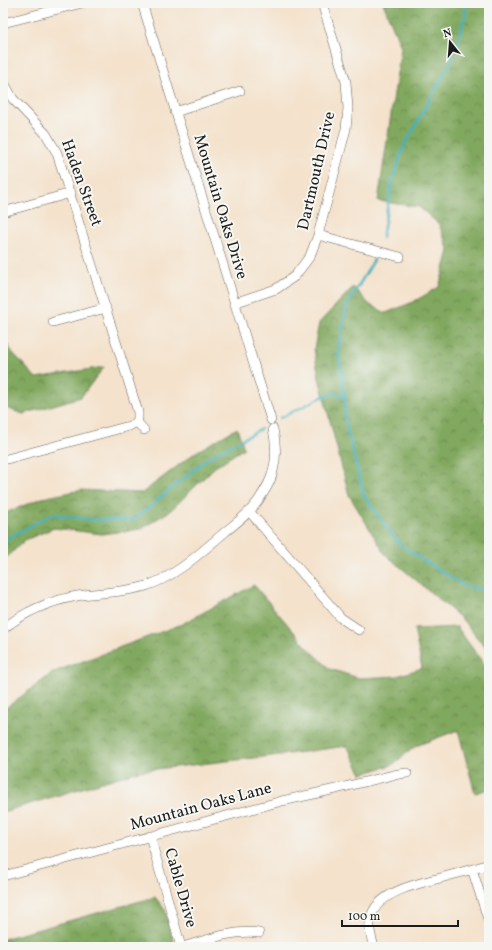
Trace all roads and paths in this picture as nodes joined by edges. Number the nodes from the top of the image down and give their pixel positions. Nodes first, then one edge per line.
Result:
1 (82, 3) edge
2 (142, 3) edge
3 (322, 3) edge
4 (3, 23) edge
5 (3, 81) edge
6 (240, 91) dead end
7 (175, 112) junction
8 (71, 193) junction
9 (3, 212) edge
10 (318, 235) junction
11 (400, 257) dead end
12 (234, 303) junction
13 (106, 308) junction
14 (53, 322) dead end
15 (271, 420) dead end
16 (136, 422) junction
17 (273, 429) dead end
18 (144, 430) dead end
19 (3, 460) edge
20 (249, 511) junction
21 (3, 629) edge
22 (359, 630) dead end
23 (407, 774) dead end
24 (150, 836) junction
25 (489, 864) edge
26 (472, 869) junction
27 (3, 876) edge
28 (489, 922) edge
29 (259, 933) dead end
30 (182, 947) edge
31 (374, 947) edge

1 - 4 street
2 - 7 street, Mountain Oaks Drive
3 - 10 street, Dartmouth Drive
5 - 8 street, Haden Street
6 - 7 street
7 - 12 street, Mountain Oaks Drive
8 - 9 street
8 - 13 street, Haden Street
10 - 11 street
10 - 12 street, Dartmouth Drive
12 - 15 street, Mountain Oaks Drive
13 - 14 street
13 - 16 street, Haden Street
16 - 18 street
16 - 19 street
17 - 20 street
20 - 21 street
20 - 22 street
23 - 24 street, Mountain Oaks Lane
24 - 27 street, Mountain Oaks Lane
24 - 30 street, Cable Drive
25 - 26 street
26 - 28 street
26 - 31 street
29 - 30 street

